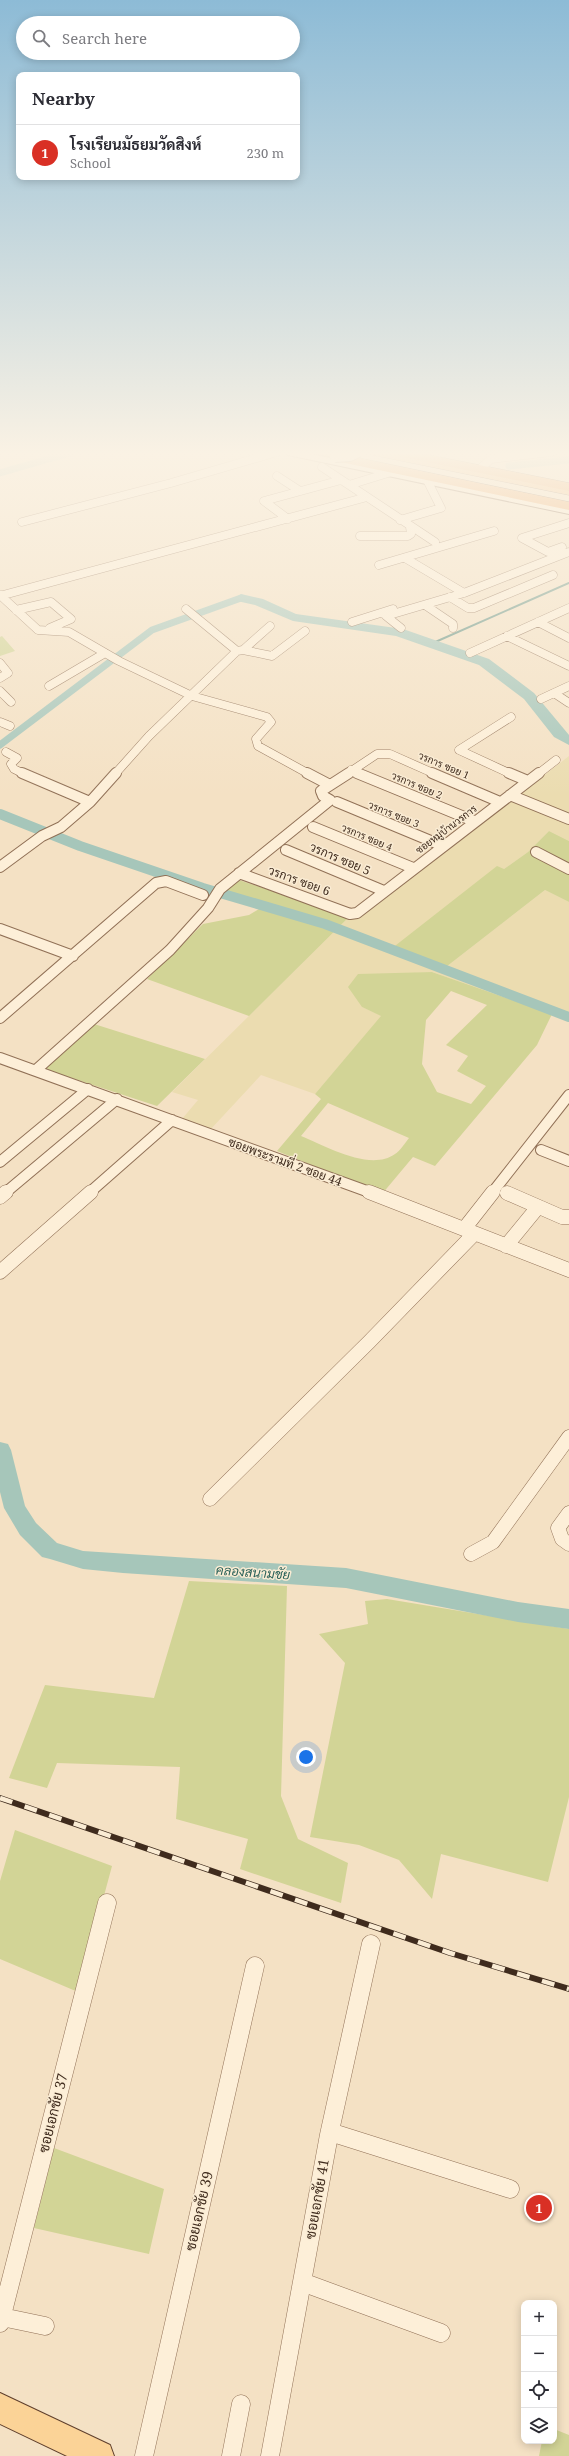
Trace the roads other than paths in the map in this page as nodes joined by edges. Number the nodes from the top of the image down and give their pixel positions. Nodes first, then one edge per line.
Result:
1 (110, 567) edge
2 (420, 567) edge
3 (532, 567) edge
4 (553, 575) dead end
5 (464, 593) junction
6 (0, 596) edge
7 (450, 597) junction
8 (422, 603) junction
9 (569, 608) edge
10 (16, 610) junction
11 (392, 612) junction
12 (191, 615) dead end
13 (352, 622) dead end
14 (538, 622) junction
15 (270, 626) dead end
16 (401, 628) dead end
17 (453, 628) dead end
18 (43, 630) junction
19 (305, 631) dead end
20 (507, 636) junction
21 (569, 638) edge
22 (240, 651) junction
23 (470, 653) dead end
24 (112, 657) junction
25 (0, 663) edge
26 (569, 666) edge
27 (0, 678) edge
28 (49, 686) dead end
29 (569, 686) edge
30 (0, 691) edge
31 (554, 693) junction
32 (192, 696) junction
33 (541, 699) dead end
34 (11, 702) dead end
35 (569, 703) edge
36 (511, 717) dead end
37 (0, 722) edge
38 (10, 726) dead end
39 (6, 752) dead end
40 (556, 760) dead end
41 (350, 770) junction
42 (528, 781) junction
43 (328, 784) junction
44 (510, 795) junction
45 (334, 801) junction
46 (90, 802) junction
47 (500, 802) junction
48 (569, 819) edge
49 (474, 821) junction
50 (313, 827) dead end
51 (443, 846) junction
52 (286, 850) dead end
53 (536, 852) dead end
54 (0, 867) edge
55 (413, 868) junction
56 (569, 870) edge
57 (239, 873) junction
58 (384, 891) junction
59 (203, 895) dead end
60 (350, 914) joint
61 (0, 929) edge
62 (72, 956) junction
63 (0, 1018) edge
64 (0, 1058) edge
65 (36, 1070) junction
66 (88, 1089) junction
67 (569, 1095) edge
68 (117, 1099) junction
69 (172, 1120) junction
70 (541, 1150) dead end
71 (0, 1162) edge
72 (569, 1162) edge
73 (507, 1193) dead end
74 (0, 1197) edge
75 (538, 1207) junction
76 (569, 1217) edge
77 (469, 1231) junction
78 (506, 1246) junction
79 (569, 1270) edge
80 (0, 1272) edge
81 (569, 1437) edge
82 (210, 1499) dead end
83 (569, 1513) edge
84 (569, 1544) edge
85 (471, 1554) dead end
86 (107, 1904) dead end
87 (371, 1944) dead end
88 (254, 1966) dead end
89 (330, 2132) junction
90 (510, 2189) dead end
91 (302, 2282) junction
92 (1, 2313) edge
93 (45, 2326) dead end
94 (441, 2333) dead end
95 (241, 2404) dead end
96 (0, 2408) edge
97 (99, 2456) edge
98 (144, 2456) edge
99 (231, 2456) edge
100 (270, 2456) edge

1 - 6 street
2 - 5 street
3 - 5 street
4 - 7 street
5 - 7 street
6 - 10 street
7 - 8 street
8 - 11 street
8 - 17 street
9 - 14 street
10 - 18 street
10 - 18 street
11 - 13 street
11 - 16 street
12 - 22 street
14 - 20 street
14 - 21 street
15 - 22 street
18 - 24 street
19 - 22 street
20 - 23 street
20 - 26 street
22 - 32 street
24 - 28 street
24 - 32 street
25 - 27 street
29 - 31 street
30 - 34 street
31 - 33 street
31 - 35 street
32 - 43 street
32 - 46 street
36 - 42 street
37 - 38 street
39 - 46 street
40 - 42 street, ซอยหมู่บ้านวรการ
41 - 43 street
41 - 47 street, วรการ ซอย 1
41 - 49 street, วรการ ซอย 2
42 - 44 street, ซอยหมู่บ้านวรการ
43 - 45 street, วรการ ซอย 3
44 - 47 street, ซอยหมู่บ้านวรการ
44 - 48 street
45 - 51 street, วรการ ซอย 3
45 - 57 street
46 - 54 street
47 - 49 street, ซอยหมู่บ้านวรการ
49 - 51 street, ซอยหมู่บ้านวรการ
50 - 55 street, วรการ ซอย 4
51 - 55 street, ซอยหมู่บ้านวรการ
52 - 58 street, วรการ ซอย 5
53 - 56 street
55 - 58 street, ซอยหมู่บ้านวรการ
57 - 60 street, วรการ ซอย 6
57 - 65 street
58 - 60 street, ซอยหมู่บ้านวรการ
59 - 62 street
61 - 62 street
62 - 63 street
64 - 65 street, ซอยพระรามที่ 2 ซอย 44
65 - 66 street, ซอยพระรามที่ 2 ซอย 44
66 - 68 street, ซอยพระรามที่ 2 ซอย 44
66 - 71 street
67 - 77 street
68 - 69 street, ซอยพระรามที่ 2 ซอย 44
68 - 74 street
69 - 77 street, ซอยพระรามที่ 2 ซอย 44
69 - 80 street
70 - 72 street
73 - 75 street
75 - 76 street
75 - 78 street
77 - 78 street, ซอยพระรามที่ 2 ซอย 44
77 - 82 street
78 - 79 street, ซอยพระรามที่ 2 ซอย 44
81 - 85 street
83 - 84 street
86 - 92 street, ซอยเอกชัย 37
87 - 89 street, ซอยเอกชัย 41
88 - 98 street, ซอยเอกชัย 39
89 - 90 street
89 - 91 street, ซอยเอกชัย 41
91 - 94 street
91 - 100 street, ซอยเอกชัย 41
92 - 93 street
95 - 99 street
96 - 97 main road

